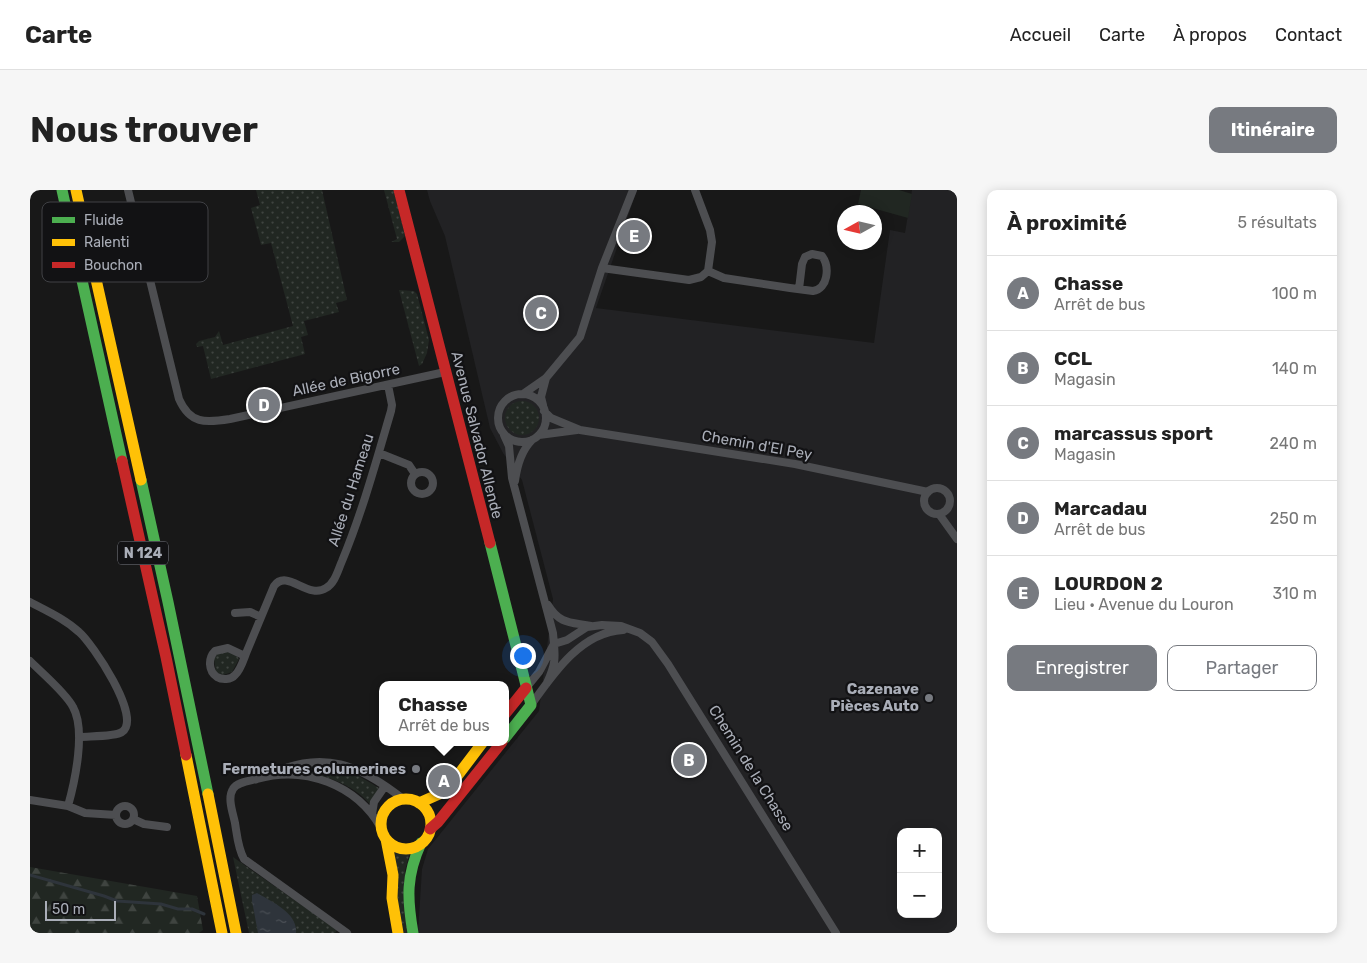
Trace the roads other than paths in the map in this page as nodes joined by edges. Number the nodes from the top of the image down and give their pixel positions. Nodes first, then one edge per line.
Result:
1 (399, 190) edge
2 (633, 190) edge
3 (695, 190) edge
4 (602, 268) junction
5 (708, 271) junction
6 (82, 282) edge
7 (97, 282) edge
8 (151, 282) edge
9 (799, 290) junction
10 (445, 372) junction
11 (546, 378) junction
12 (388, 385) junction
13 (523, 394) junction
14 (544, 409) junction
15 (580, 430) junction
16 (504, 435) junction
17 (539, 435) junction
18 (532, 440) junction
19 (378, 453) junction
20 (415, 474) dead end
21 (514, 486) junction
22 (928, 492) junction
23 (947, 493) junction
24 (957, 493) edge
25 (939, 514) junction
26 (957, 539) edge
27 (545, 601) junction
28 (30, 602) edge
29 (235, 613) dead end
30 (261, 617) junction
31 (593, 626) junction
32 (630, 629) junction
33 (567, 640) junction
34 (586, 642) junction
35 (554, 644) junction
36 (245, 656) junction
37 (30, 661) edge
38 (548, 683) junction
39 (526, 688) junction
40 (531, 705) junction
41 (509, 709) edge
42 (509, 733) edge
43 (80, 737) junction
44 (480, 746) edge
45 (499, 746) edge
46 (270, 775) junction
47 (385, 786) junction
48 (403, 799) junction
49 (30, 800) edge
50 (419, 802) junction
51 (68, 806) junction
52 (116, 814) junction
53 (372, 814) junction
54 (133, 819) junction
55 (167, 827) dead end
56 (381, 828) junction
57 (430, 829) junction
58 (386, 839) junction
59 (421, 843) junction
60 (222, 933) edge
61 (236, 933) edge
62 (347, 933) edge
63 (398, 933) edge
64 (413, 933) edge
65 (836, 933) edge

1 - 10 main road, Avenue Salvador Allende
2 - 4 street
3 - 5 street
4 - 5 street
4 - 11 street
5 - 9 street
6 - 60 main road, N 124
7 - 61 main road, N 124
8 - 12 street, Allée de Bigorre
9 - 9 street
10 - 12 street, Allée de Bigorre
10 - 39 main road, Avenue Salvador Allende
11 - 13 street
11 - 14 street
12 - 19 street, Allée du Hameau
13 - 14 street
13 - 16 street
14 - 15 street, Chemin d'El Pey
14 - 17 street
15 - 17 street, Chemin d'El Pey
15 - 22 street, Chemin d'El Pey
16 - 18 street
16 - 21 street
17 - 18 street
18 - 21 street
19 - 20 street
19 - 30 street, Allée du Hameau
21 - 27 street
22 - 23 street
22 - 25 street
23 - 24 street
23 - 25 street
25 - 26 street
27 - 31 street
27 - 35 street
28 - 43 street
29 - 30 street
30 - 36 street, Allée du Hameau
31 - 32 street, Chemin de la Chasse
31 - 33 street, Chemin de la Chasse
32 - 34 street
32 - 65 street, Chemin de la Chasse
33 - 34 street
33 - 35 street, Chemin de la Chasse
34 - 38 street
35 - 38 street
35 - 39 street
36 - 36 street, Allée du Hameau
37 - 43 street
38 - 40 street
39 - 40 main road
39 - 41 main road
40 - 42 main road
43 - 51 street
44 - 50 main road
45 - 57 main road
46 - 47 street
46 - 53 street
46 - 62 street
47 - 48 street
47 - 53 street
48 - 50 main road
48 - 56 main road
49 - 51 street
50 - 57 main road
51 - 52 street
52 - 54 street
52 - 54 street
53 - 56 street
54 - 55 street
56 - 58 main road
57 - 59 main road
58 - 59 main road
58 - 63 main road
59 - 64 main road

